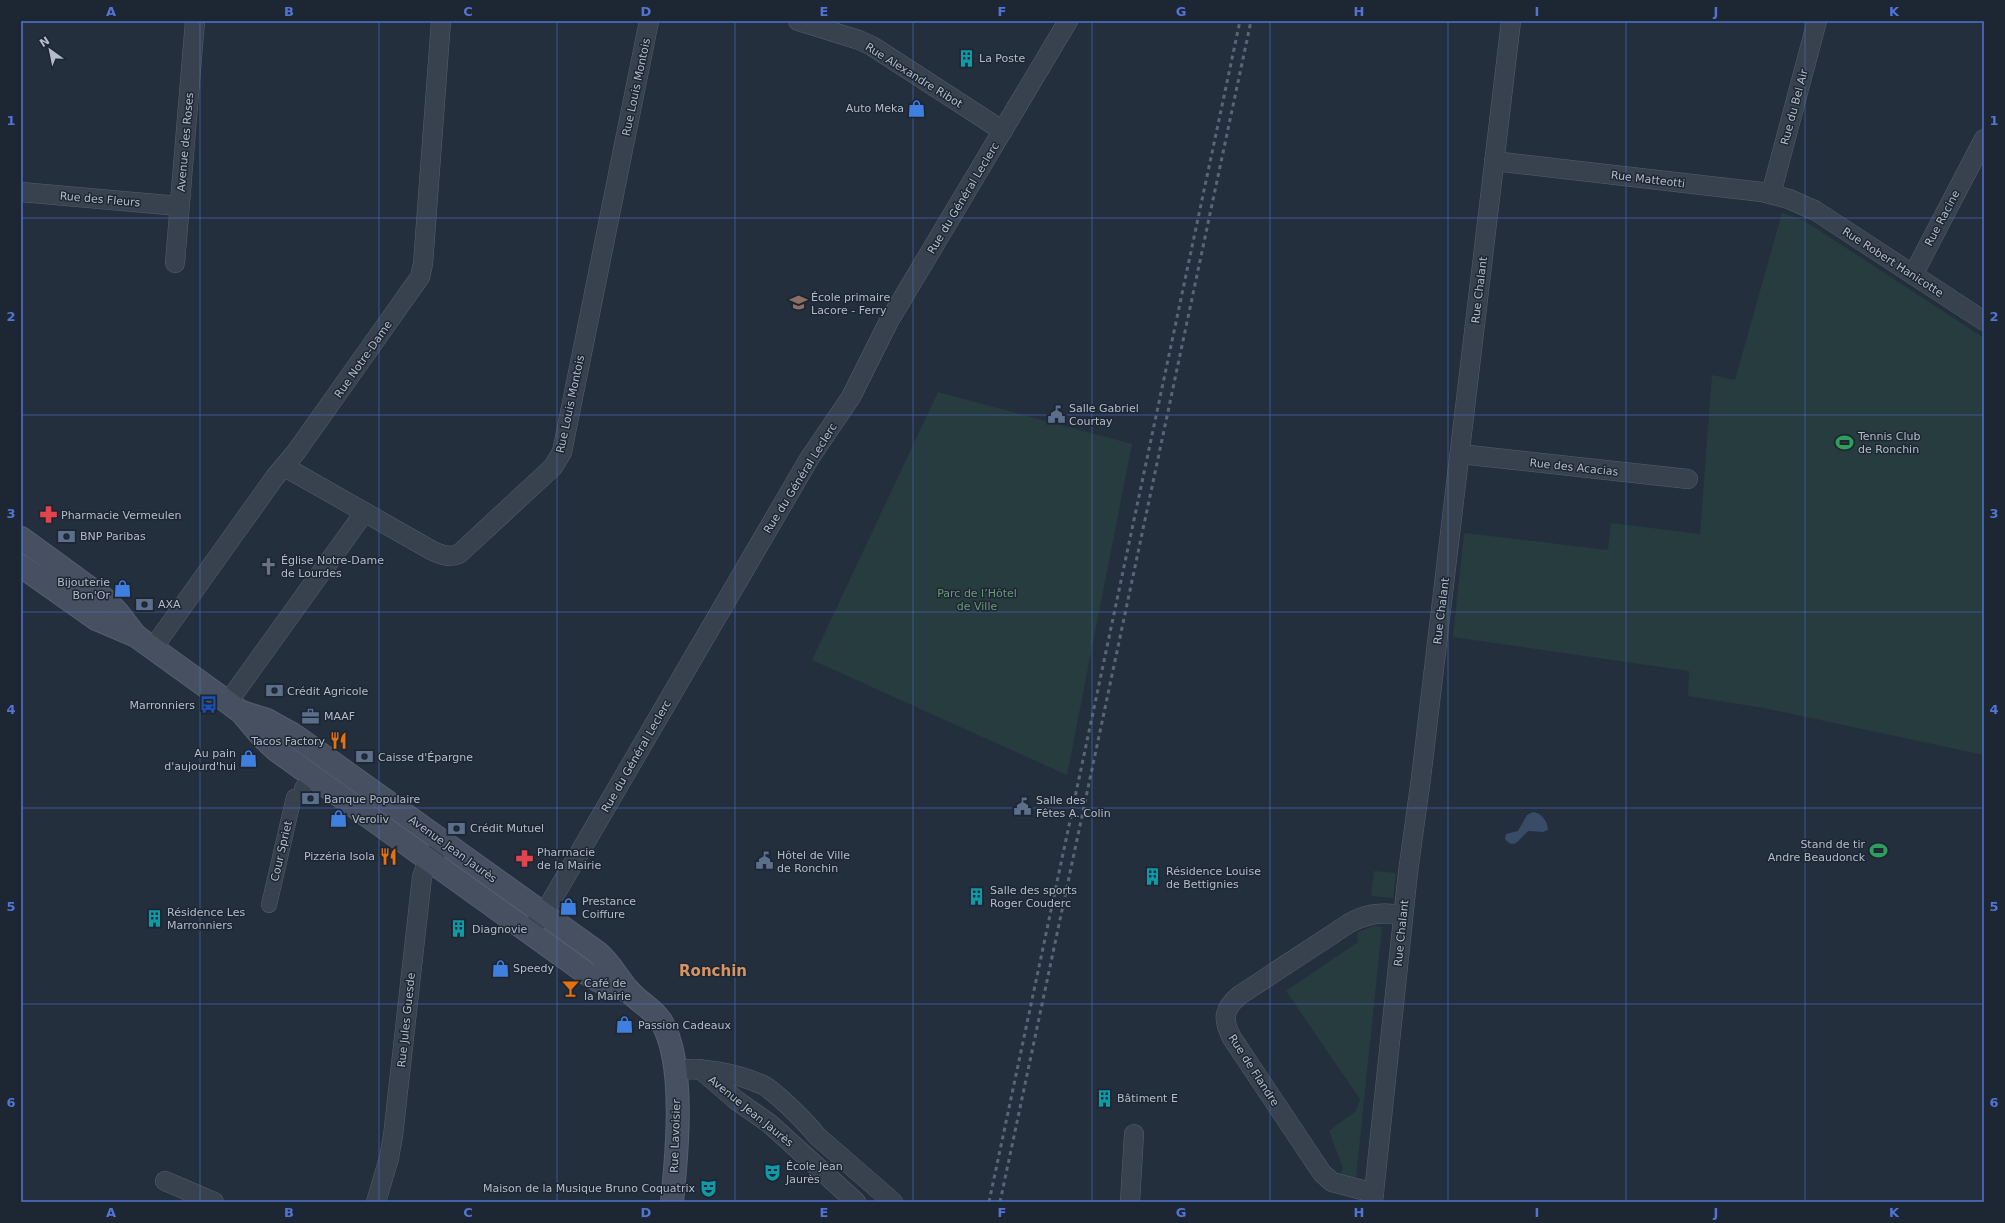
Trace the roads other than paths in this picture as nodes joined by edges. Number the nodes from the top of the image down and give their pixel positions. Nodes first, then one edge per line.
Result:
1 (195, 21) edge
2 (441, 21) edge
3 (649, 21) edge
4 (798, 21) edge
5 (1068, 21) edge
6 (1511, 21) edge
7 (1817, 21) edge
8 (1003, 131) junction
9 (1984, 139) edge
10 (1494, 161) junction
11 (1978, 162) edge
12 (21, 192) edge
13 (1771, 194) junction
14 (1801, 203) joint
15 (179, 206) junction
16 (175, 264) dead end
17 (1913, 274) junction
18 (1984, 322) edge
19 (1460, 454) junction
20 (285, 467) junction
21 (1688, 479) dead end
22 (364, 513) junction
23 (21, 538) edge
24 (21, 566) edge
25 (136, 636) junction
26 (153, 648) junction
27 (235, 707) junction
28 (303, 787) junction
29 (444, 842) junction
30 (430, 861) junction
31 (269, 905) dead end
32 (542, 914) junction
33 (1403, 915) junction
34 (529, 932) junction
35 (630, 992) junction
36 (699, 1068) junction
37 (675, 1070) junction
38 (1134, 1134) dead end
39 (165, 1181) dead end
40 (1373, 1197) edge
41 (214, 1202) edge
42 (376, 1202) edge
43 (672, 1202) edge
44 (856, 1202) edge
45 (893, 1202) edge
46 (1130, 1202) edge

1 - 15 street, Avenue des Roses
2 - 20 street, Rue Notre-Dame
3 - 22 street, Rue Louis Montois
4 - 8 street, Rue Alexandre Ribot
5 - 8 street, Rue du Général Leclerc
6 - 10 street, Rue Chalant
7 - 13 street, Rue du Bel Air
8 - 32 street, Rue du Général Leclerc
9 - 11 street, Rue Racine
10 - 13 street, Rue Matteotti
10 - 19 street, Rue Chalant
11 - 17 street, Rue Racine
12 - 15 street, Rue des Fleurs
13 - 14 street, Rue Matteotti
14 - 17 street, Rue Robert Hanicotte
15 - 16 street, Avenue des Roses
17 - 18 street, Rue Robert Hanicotte
19 - 21 street, Rue des Acacias
19 - 33 street, Rue Chalant
20 - 22 street, Rue Louis Montois
20 - 26 street, Rue Notre-Dame
22 - 27 street
23 - 25 main road, Avenue Jean Jaurès
24 - 25 main road, Avenue Jean Jaurès
25 - 26 main road, Avenue Jean Jaurès
26 - 27 main road, Avenue Jean Jaurès
27 - 28 main road, Avenue Jean Jaurès
27 - 29 main road, Avenue Jean Jaurès
28 - 30 main road, Avenue Jean Jaurès
28 - 31 street, Cour Spriet
29 - 30 street, Rue Jules Guesde
29 - 32 main road, Avenue Jean Jaurès
30 - 34 main road, Avenue Jean Jaurès
30 - 42 street, Rue Jules Guesde
32 - 34 street, Rue du Général Leclerc
32 - 35 main road, Avenue Jean Jaurès
33 - 40 street, Rue Chalant
33 - 40 street, Rue de Flandre
34 - 35 main road, Avenue Jean Jaurès
35 - 37 main road, Avenue Jean Jaurès
36 - 37 street, Avenue Jean Jaurès
36 - 44 street, Avenue Jean Jaurès
36 - 45 street, Avenue Jean Jaurès
37 - 43 main road, Rue Lavoisier
38 - 46 street
39 - 41 street

